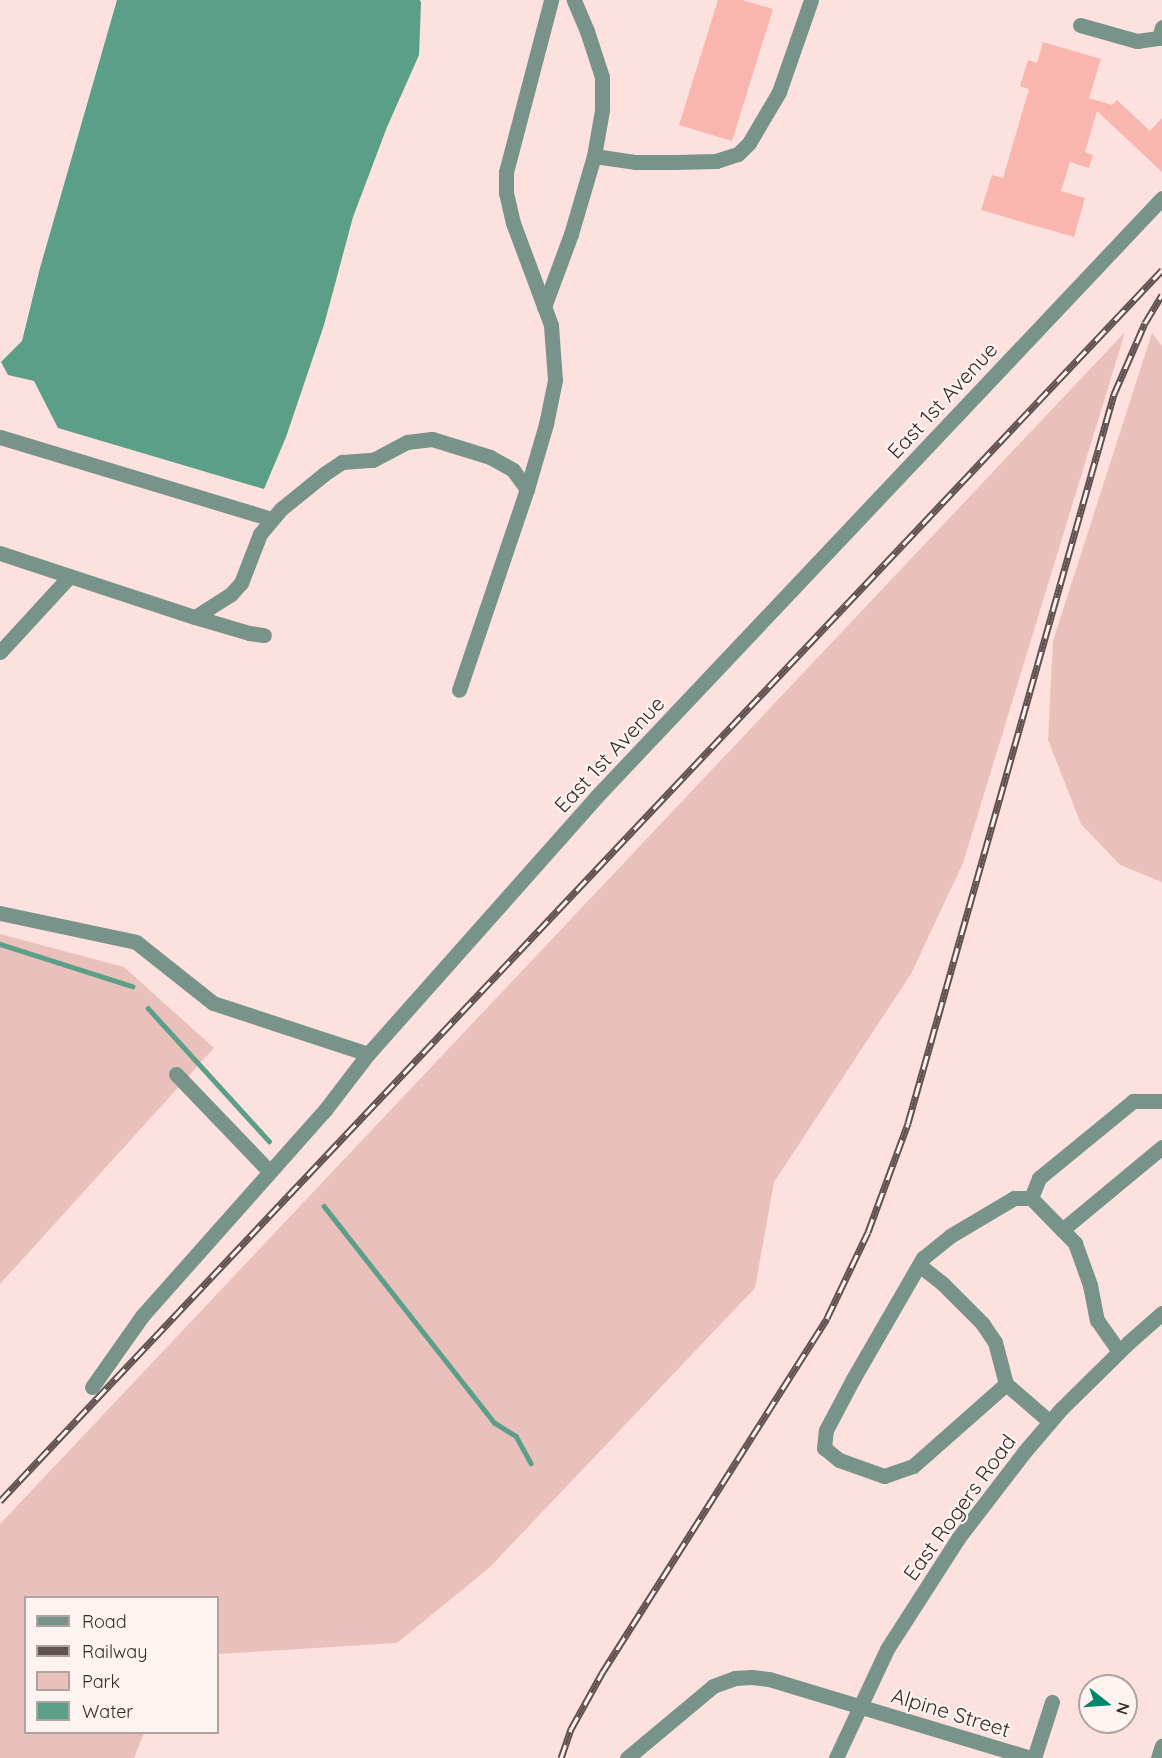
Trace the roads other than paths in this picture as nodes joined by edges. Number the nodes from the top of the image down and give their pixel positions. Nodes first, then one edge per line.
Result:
1 (551, 0) edge
2 (574, 0) edge
3 (811, 0) edge
4 (1080, 25) dead end
5 (1161, 35) edge
6 (594, 156) junction
7 (1162, 198) edge
8 (544, 307) junction
9 (0, 437) edge
10 (527, 489) junction
11 (272, 519) junction
12 (0, 554) edge
13 (70, 576) junction
14 (195, 617) junction
15 (264, 635) dead end
16 (0, 652) edge
17 (459, 690) dead end
18 (0, 913) edge
19 (368, 1054) junction
20 (176, 1074) dead end
21 (1162, 1101) edge
22 (1162, 1147) edge
23 (269, 1171) junction
24 (1031, 1198) junction
25 (1062, 1230) junction
26 (919, 1265) junction
27 (1162, 1313) edge
28 (1119, 1351) junction
29 (1006, 1384) junction
30 (92, 1387) dead end
31 (1050, 1422) junction
32 (1052, 1702) dead end
33 (859, 1706) junction
34 (1162, 1746) edge
35 (631, 1756) edge
36 (836, 1758) edge
37 (1032, 1758) edge
38 (1158, 1758) edge

1 - 8 street
2 - 6 street
3 - 6 street
4 - 5 street
6 - 8 street
7 - 19 street, East 1st Avenue
8 - 10 street
9 - 11 street
10 - 11 street
10 - 17 street
11 - 14 street
12 - 13 street
13 - 14 street
13 - 16 street
14 - 15 street
18 - 19 street
19 - 23 street, East 1st Avenue
20 - 23 street
21 - 24 street
22 - 25 street
23 - 30 street, East 1st Avenue
24 - 25 street
24 - 26 street
25 - 28 street
26 - 29 street
26 - 29 street
27 - 28 street, East Rogers Road
28 - 31 street, East Rogers Road
29 - 31 street
31 - 33 street, East Rogers Road
32 - 37 street
33 - 35 street, Alpine Street
33 - 36 street, East Rogers Road
33 - 37 street, Alpine Street
34 - 38 street

